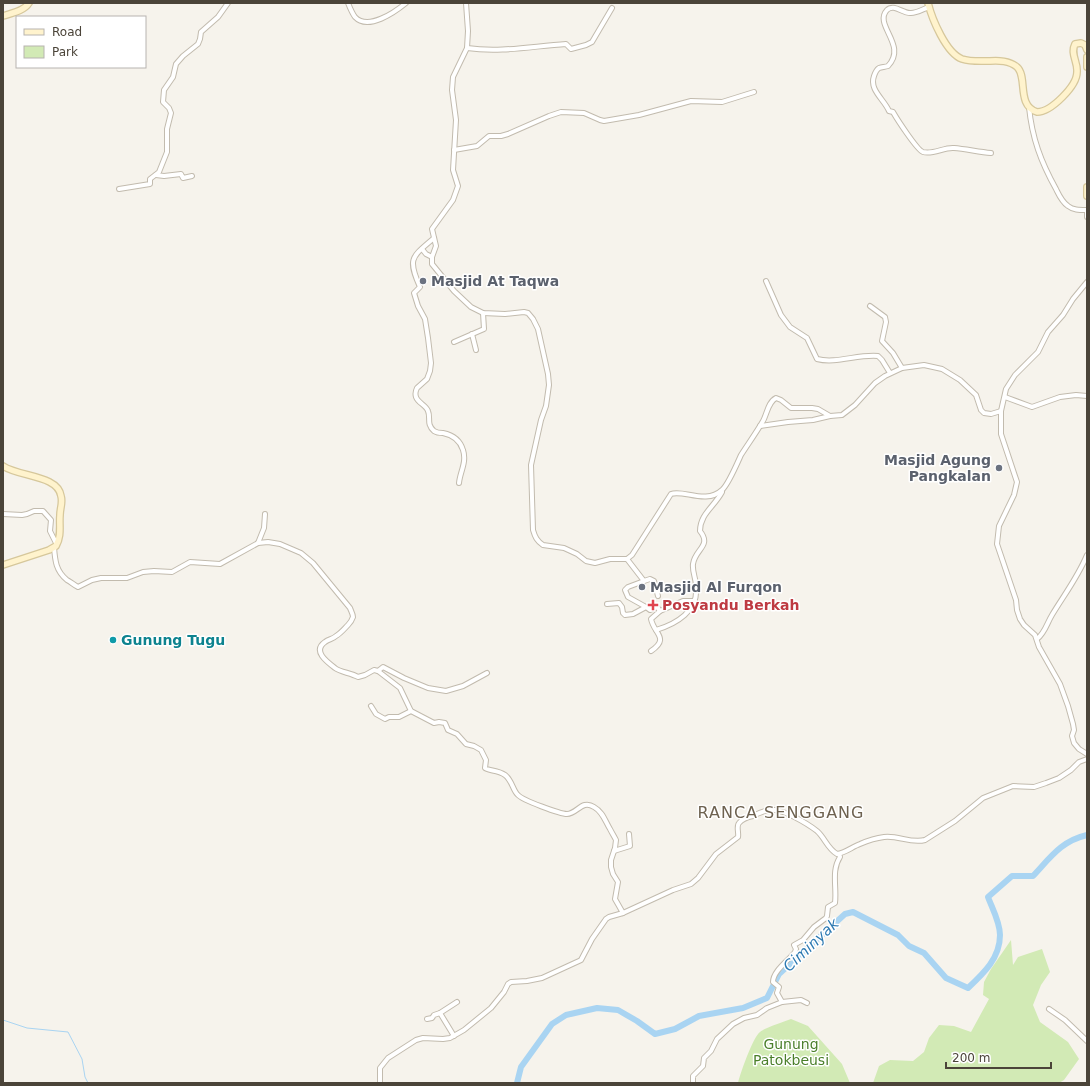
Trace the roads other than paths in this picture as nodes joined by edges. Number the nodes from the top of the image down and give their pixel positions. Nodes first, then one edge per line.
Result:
1 (29, 3) edge
2 (228, 3) edge
3 (348, 3) edge
4 (406, 3) edge
5 (466, 3) edge
6 (928, 5) edge
7 (612, 8) dead end
8 (3, 16) edge
9 (467, 48) junction
10 (1087, 50) edge
11 (1087, 57) edge
12 (1087, 67) edge
13 (754, 92) dead end
14 (1029, 107) junction
15 (454, 150) junction
16 (991, 153) dead end
17 (156, 175) junction
18 (192, 176) dead end
19 (1087, 187) edge
20 (119, 189) dead end
21 (1087, 196) edge
22 (1086, 210) edge
23 (1087, 218) edge
24 (434, 238) junction
25 (422, 249) junction
26 (432, 257) junction
27 (766, 281) dead end
28 (1087, 282) edge
29 (870, 306) dead end
30 (483, 313) junction
31 (472, 334) junction
32 (454, 342) dead end
33 (476, 350) dead end
34 (902, 368) junction
35 (890, 373) junction
36 (1087, 396) edge
37 (1005, 397) junction
38 (1001, 411) junction
39 (830, 416) junction
40 (760, 426) junction
41 (3, 466) edge
42 (459, 484) dead end
43 (723, 490) junction
44 (3, 514) edge
45 (265, 514) dead end
46 (258, 543) junction
47 (56, 546) junction
48 (1087, 555) edge
49 (627, 559) junction
50 (3, 565) edge
51 (644, 581) junction
52 (658, 596) dead end
53 (695, 601) junction
54 (607, 604) dead end
55 (646, 607) junction
56 (660, 611) junction
57 (656, 630) junction
58 (1037, 639) junction
59 (651, 651) dead end
60 (378, 671) junction
61 (487, 673) dead end
62 (371, 706) dead end
63 (411, 711) junction
64 (1087, 754) edge
65 (1087, 759) edge
66 (629, 834) dead end
67 (614, 852) junction
68 (839, 854) junction
69 (623, 913) junction
70 (457, 1002) dead end
71 (782, 1002) junction
72 (807, 1003) dead end
73 (1049, 1009) dead end
74 (440, 1013) junction
75 (427, 1019) dead end
76 (454, 1036) junction
77 (1087, 1041) edge
78 (380, 1083) edge
79 (693, 1083) edge

1 - 8 main road
2 - 17 street
3 - 4 street
5 - 9 street
6 - 14 main road
6 - 16 street
7 - 9 street
9 - 15 street
10 - 14 main road
11 - 12 main road
13 - 15 street
14 - 22 street
15 - 24 street
17 - 18 street
17 - 20 street
19 - 21 main road
22 - 23 street
24 - 25 street
24 - 26 street
25 - 26 street
25 - 42 street
26 - 30 street
27 - 35 street
28 - 37 street
29 - 34 street
30 - 31 street
30 - 49 street
31 - 32 street
31 - 33 street
34 - 35 street
34 - 38 street
35 - 39 street
36 - 37 street
37 - 38 street
38 - 58 street
39 - 40 street
39 - 40 street
40 - 43 street
41 - 47 main road
43 - 49 street
43 - 53 street
44 - 47 street
45 - 46 street
46 - 47 street
46 - 60 street
47 - 50 main road
48 - 58 street
49 - 51 street
51 - 52 street
51 - 55 street
53 - 56 street
53 - 57 street
54 - 55 street
55 - 56 street
56 - 57 street
57 - 59 street
58 - 64 street
60 - 61 street
60 - 63 street
62 - 63 street
63 - 67 street
65 - 68 street
66 - 67 street
67 - 69 street
68 - 69 street
68 - 71 street
69 - 76 street
70 - 74 street
71 - 72 street
71 - 79 street
73 - 77 street
74 - 75 street
74 - 76 street
76 - 78 street

